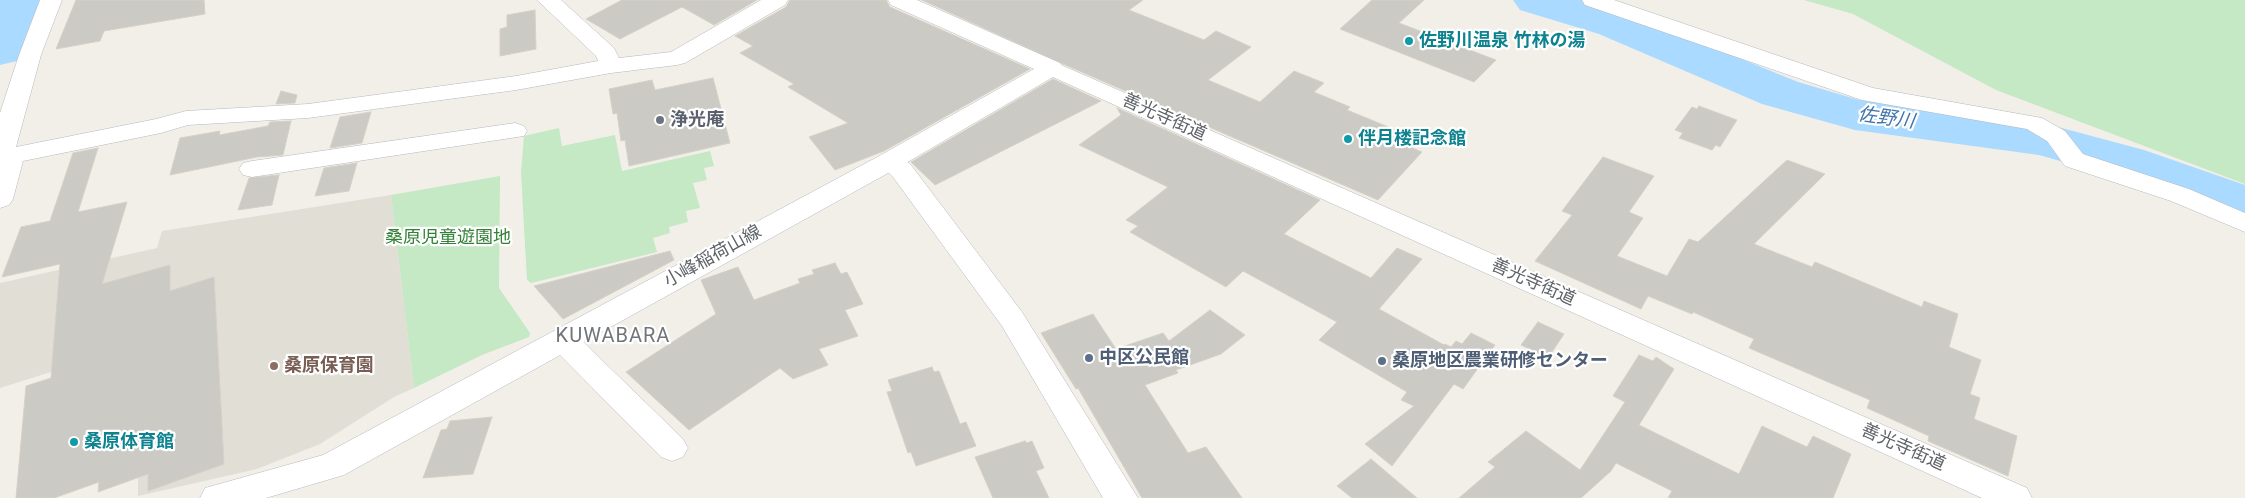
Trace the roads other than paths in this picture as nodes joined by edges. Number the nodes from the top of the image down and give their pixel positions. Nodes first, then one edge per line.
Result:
1 (51, 0) edge
2 (548, 0) edge
3 (777, 0) edge
4 (899, 0) edge
5 (1593, 0) edge
6 (611, 66) junction
7 (1052, 68) junction
8 (515, 131) dead end
9 (6, 157) edge
10 (890, 161) junction
11 (252, 169) dead end
12 (0, 199) edge
13 (2245, 223) edge
14 (563, 340) junction
15 (672, 448) dead end
16 (217, 498) edge
17 (1121, 498) edge
18 (2015, 498) edge

1 - 9 street
2 - 6 street
3 - 6 street
4 - 7 street
5 - 13 street
6 - 9 street
7 - 10 street, 小峰稲荷山線
7 - 18 street, 善光寺街道
8 - 11 street
9 - 12 street
10 - 14 street, 小峰稲荷山線
10 - 17 street
14 - 15 street
14 - 16 street, 小峰稲荷山線

